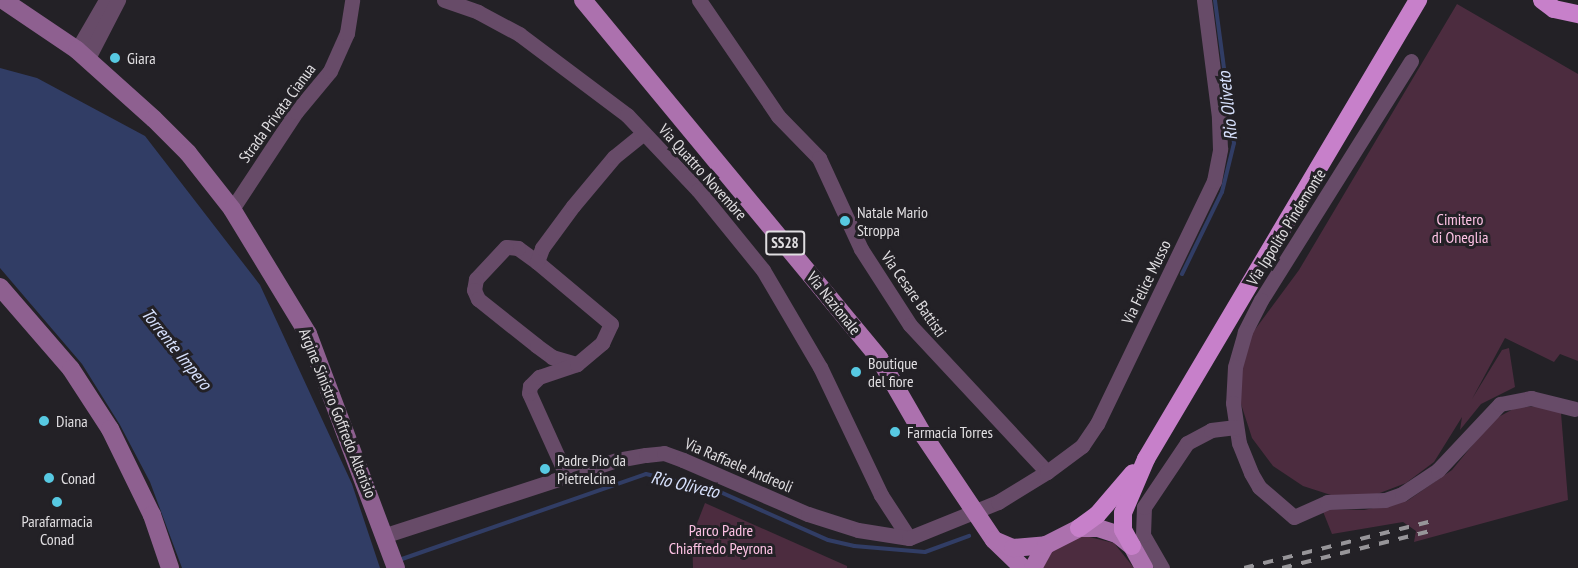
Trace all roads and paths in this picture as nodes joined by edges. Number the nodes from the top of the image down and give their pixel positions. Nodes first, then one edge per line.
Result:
1 (3, 0) edge
2 (106, 0) edge
3 (118, 0) edge
4 (352, 0) edge
5 (444, 0) edge
6 (583, 0) edge
7 (699, 0) edge
8 (1204, 0) edge
9 (1418, 0) edge
10 (1542, 0) edge
11 (482, 6) edge
12 (1578, 14) edge
13 (82, 55) junction
14 (1411, 61) dead end
15 (644, 133) junction
16 (232, 209) junction
17 (537, 262) junction
18 (0, 287) edge
19 (577, 364) junction
20 (1575, 409) dead end
21 (1236, 427) junction
22 (1146, 459) junction
23 (1047, 472) junction
24 (567, 477) junction
25 (973, 514) junction
26 (1079, 528) junction
27 (386, 535) junction
28 (909, 538) junction
29 (994, 540) junction
30 (1046, 545) junction
31 (1132, 546) junction
32 (170, 568) edge
33 (396, 568) edge
34 (1023, 568) edge
35 (1033, 568) edge
36 (1144, 568) edge
37 (1162, 568) edge

1 - 13 main road, Argine Sinistro Goffredo Alterisio
2 - 13 street
3 - 13 street
4 - 16 street, Strada Privata Cianua
5 - 11 street, Via Quattro Novembre
6 - 25 main road, Via Nazionale / SS28
7 - 23 street, Via Cesare Battisti
8 - 23 street, Via Felice Musso
9 - 22 highway
10 - 12 highway
11 - 15 street, Via Quattro Novembre
13 - 16 main road, Argine Sinistro Goffredo Alterisio
14 - 21 street, Via Ippolito Pindemonte
15 - 17 street
15 - 28 street, Via Quattro Novembre
16 - 27 main road, Argine Sinistro Goffredo Alterisio
17 - 19 street
17 - 19 street
18 - 32 main road
19 - 24 street
20 - 21 street, Via Ippolito Pindemonte
21 - 37 street
22 - 26 highway
22 - 31 highway
23 - 25 street, Via Felice Musso
24 - 27 street, Via Raffaele Andreoli
24 - 28 street, Via Raffaele Andreoli
25 - 28 street, Via Raffaele Andreoli
25 - 29 main road, Via Nazionale / SS28
26 - 30 main road
26 - 31 main road
27 - 33 main road, Argine Sinistro Goffredo Alterisio
29 - 30 main road
29 - 34 main road, Via Nazionale / SS28
30 - 35 main road
31 - 36 main road

